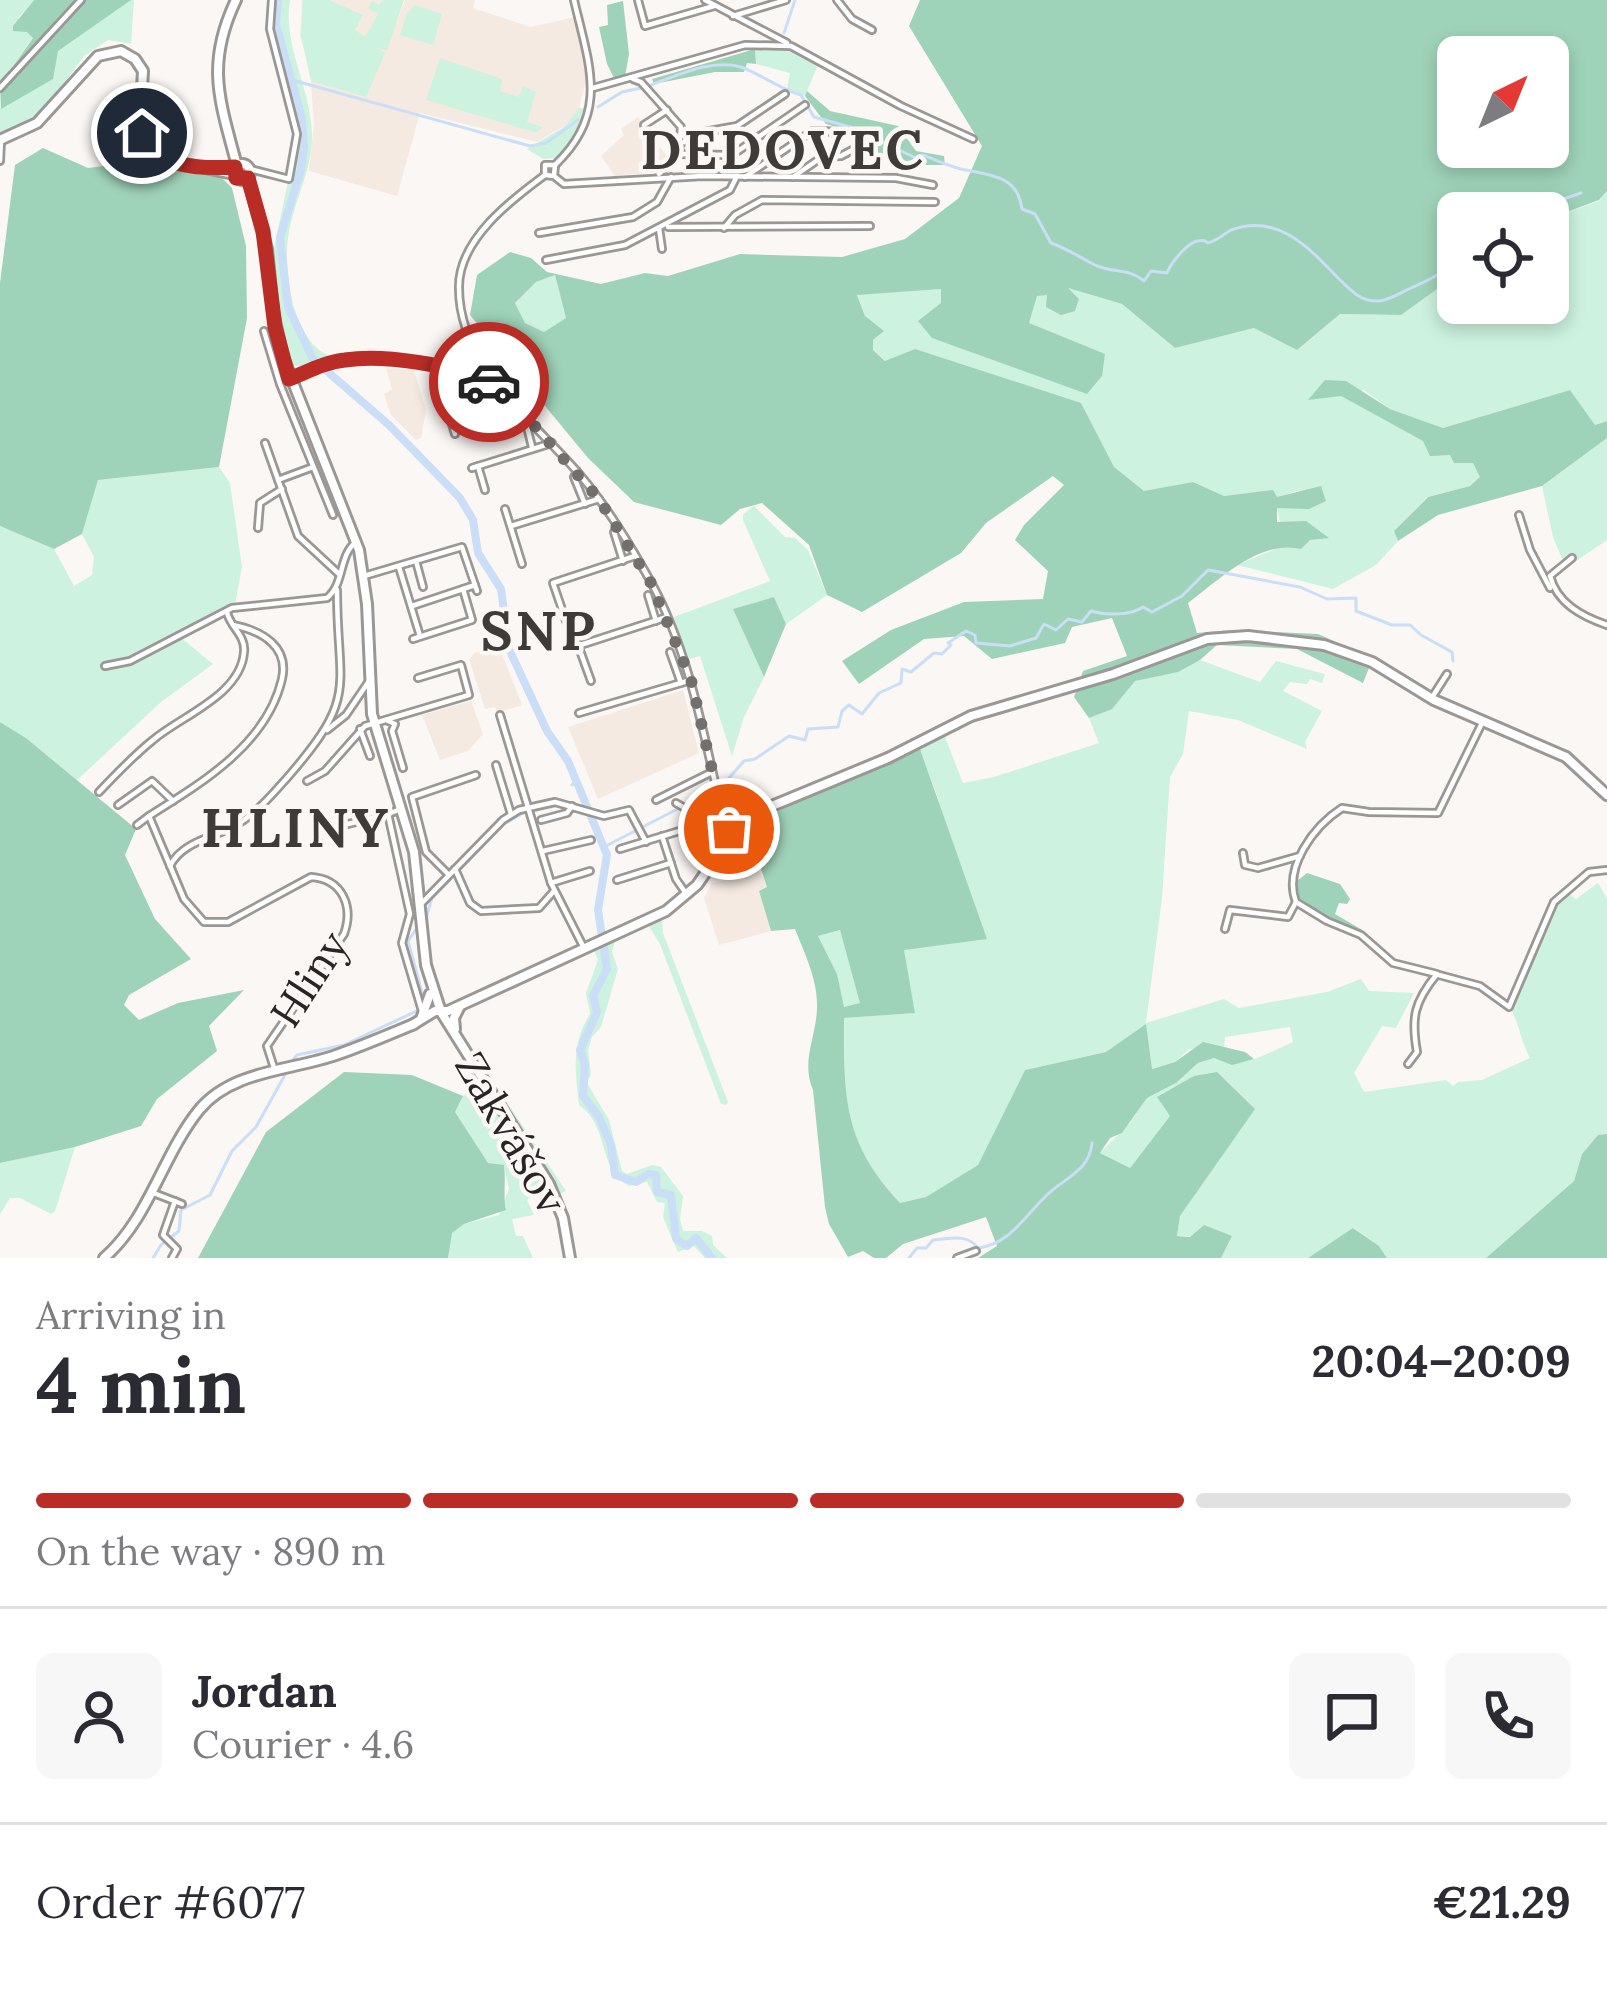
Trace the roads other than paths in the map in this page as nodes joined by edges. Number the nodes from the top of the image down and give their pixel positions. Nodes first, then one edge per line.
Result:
1 (81, 0) edge
2 (236, 0) edge
3 (272, 0) edge
4 (574, 0) edge
5 (638, 0) edge
6 (786, 0) edge
7 (836, 0) edge
8 (711, 2) edge
9 (734, 16) junction
10 (766, 31) junction
11 (872, 31) dead end
12 (763, 43) junction
13 (791, 46) junction
14 (632, 79) junction
15 (0, 88) edge
16 (593, 88) junction
17 (785, 94) dead end
18 (805, 105) dead end
19 (667, 110) junction
20 (644, 125) dead end
21 (681, 127) junction
22 (846, 132) dead end
23 (694, 134) junction
24 (973, 139) dead end
25 (1, 140) edge
26 (682, 146) junction
27 (856, 148) dead end
28 (679, 154) junction
29 (0, 161) edge
30 (555, 166) junction
31 (242, 172) junction
32 (545, 176) junction
33 (554, 176) junction
34 (737, 176) junction
35 (653, 177) junction
36 (671, 177) junction
37 (746, 177) junction
38 (793, 177) junction
39 (933, 184) dead end
40 (935, 202) dead end
41 (679, 218) junction
42 (870, 226) dead end
43 (680, 227) junction
44 (661, 228) junction
45 (724, 228) junction
46 (539, 233) dead end
47 (662, 249) dead end
48 (546, 260) dead end
49 (264, 331) dead end
50 (473, 346) junction
51 (435, 367) junction
52 (449, 369) junction
53 (289, 379) junction
54 (440, 384) junction
55 (473, 388) junction
56 (500, 388) junction
57 (294, 404) junction
58 (484, 420) dead end
59 (527, 427) dead end
60 (454, 434) dead end
61 (265, 443) dead end
62 (552, 443) junction
63 (532, 447) junction
64 (314, 467) junction
65 (577, 471) junction
66 (278, 479) junction
67 (282, 489) junction
68 (485, 490) dead end
69 (599, 499) junction
70 (585, 504) junction
71 (505, 509) dead end
72 (1519, 514) dead end
73 (333, 515) dead end
74 (512, 526) junction
75 (258, 528) dead end
76 (614, 532) dead end
77 (356, 541) junction
78 (636, 556) junction
79 (1572, 558) dead end
80 (416, 561) junction
81 (623, 561) junction
82 (522, 564) dead end
83 (398, 567) junction
84 (339, 574) junction
85 (364, 576) junction
86 (424, 586) dead end
87 (463, 589) junction
88 (337, 590) junction
89 (1555, 591) junction
90 (648, 595) dead end
91 (322, 600) junction
92 (411, 606) junction
93 (226, 612) junction
94 (338, 612) junction
95 (667, 616) junction
96 (566, 621) dead end
97 (655, 621) junction
98 (233, 625) junction
99 (1607, 625) edge
100 (657, 632) dead end
101 (578, 645) junction
102 (568, 649) dead end
103 (670, 652) dead end
104 (106, 666) dead end
105 (1447, 674) dead end
106 (418, 678) dead end
107 (691, 680) junction
108 (368, 681) junction
109 (591, 681) dead end
110 (681, 683) junction
111 (1431, 699) junction
112 (579, 713) dead end
113 (500, 715) dead end
114 (386, 720) junction
115 (1483, 721) junction
116 (374, 723) junction
117 (360, 729) junction
118 (327, 730) junction
119 (370, 756) dead end
120 (496, 765) dead end
121 (403, 768) dead end
122 (712, 772) junction
123 (476, 775) dead end
124 (307, 781) dead end
125 (99, 792) dead end
126 (1607, 795) edge
127 (656, 800) dead end
128 (173, 801) junction
129 (676, 803) dead end
130 (118, 805) dead end
131 (572, 806) junction
132 (400, 808) junction
133 (529, 808) junction
134 (388, 814) junction
135 (511, 814) junction
136 (149, 816) junction
137 (723, 816) junction
138 (542, 820) dead end
139 (748, 820) junction
140 (137, 825) dead end
141 (344, 825) dead end
142 (733, 833) junction
143 (662, 836) junction
144 (591, 840) dead end
145 (646, 842) junction
146 (620, 849) dead end
147 (722, 849) junction
148 (543, 851) junction
149 (1243, 853) dead end
150 (1300, 856) junction
151 (671, 863) junction
152 (170, 866) junction
153 (1607, 870) edge
154 (590, 871) dead end
155 (454, 873) junction
156 (418, 878) junction
157 (617, 880) dead end
158 (553, 887) junction
159 (434, 888) junction
160 (687, 895) junction
161 (1296, 902) junction
162 (420, 905) junction
163 (1290, 916) junction
164 (1286, 926) dead end
165 (1225, 928) dead end
166 (588, 947) junction
167 (1437, 974) junction
168 (430, 986) junction
169 (479, 994) junction
170 (460, 1006) junction
171 (441, 1012) junction
172 (419, 1020) junction
173 (457, 1037) junction
174 (1408, 1064) dead end
175 (284, 1069) junction
176 (151, 1192) junction
177 (976, 1251) dead end
178 (104, 1258) edge
179 (172, 1258) edge
180 (570, 1258) edge
181 (957, 1258) edge

1 - 15 street
2 - 31 street
3 - 31 street
4 - 16 street
5 - 8 street
6 - 9 street
7 - 11 street
8 - 9 street
9 - 10 street
10 - 12 street
10 - 13 street
12 - 13 street
12 - 14 street
13 - 24 street
14 - 16 street
14 - 19 street
16 - 30 street
17 - 23 street
18 - 28 street
19 - 20 street
19 - 21 street
21 - 23 street
21 - 26 street
22 - 37 street
23 - 26 street
25 - 29 street
25 - 31 street
26 - 28 street
27 - 38 street
28 - 35 street
30 - 32 street
30 - 33 street
31 - 53 street
32 - 33 street
32 - 50 street
33 - 35 street
34 - 36 street
34 - 37 street
34 - 41 street
35 - 36 street
36 - 46 street
37 - 38 street
38 - 39 street
40 - 45 street
41 - 43 street
41 - 44 street
42 - 45 street
43 - 44 street
43 - 45 street
44 - 47 street
44 - 48 street
49 - 57 street
50 - 52 street
50 - 56 street
51 - 52 street
51 - 53 street
51 - 54 street
52 - 56 street
53 - 57 street
54 - 55 street
54 - 60 street
55 - 56 street
55 - 58 street
56 - 62 street
57 - 64 street
57 - 77 street
59 - 63 street
61 - 66 street
62 - 63 street
62 - 65 street
63 - 68 street
64 - 66 street
64 - 73 street
65 - 69 street
65 - 70 street
66 - 67 street
67 - 75 street
67 - 84 street
69 - 70 street
69 - 78 street
70 - 74 street
71 - 74 street
72 - 89 street
74 - 82 street
76 - 81 street
77 - 84 street
77 - 85 street
78 - 81 street
78 - 95 street
79 - 89 street
80 - 83 street
80 - 86 street
80 - 87 street
81 - 96 street
83 - 85 street
83 - 92 street
84 - 88 street
85 - 108 street
87 - 92 street
87 - 92 street
88 - 91 street
88 - 94 street
89 - 99 street
90 - 97 street
91 - 93 street
91 - 94 street
93 - 98 street
93 - 104 street
94 - 118 street
95 - 97 street
95 - 107 street
97 - 100 street
97 - 101 street
98 - 125 street
98 - 128 street
101 - 102 street
101 - 109 street
103 - 110 street
105 - 111 street
106 - 114 street
107 - 110 street
107 - 122 street
108 - 116 street
108 - 118 street
110 - 112 street
111 - 115 street, Zakvášov
111 - 139 street, Zakvášov
113 - 133 street
114 - 116 street
114 - 121 street
115 - 126 street, Zakvášov
115 - 150 street
116 - 117 street
116 - 132 street
117 - 119 street
117 - 124 street
118 - 152 street
120 - 135 street
122 - 127 street
122 - 137 street
123 - 155 street
128 - 130 street
128 - 136 street
129 - 143 street
131 - 133 street
131 - 138 street
131 - 145 street
132 - 134 street
132 - 156 street
133 - 135 street
133 - 148 street
134 - 141 street
134 - 172 street, Hliny
135 - 155 street
136 - 140 street
136 - 152 street, Hliny
137 - 139 street
137 - 142 street
137 - 147 street
139 - 142 street, Zakvášov
142 - 147 street, Zakvášov
143 - 145 street
143 - 151 street
144 - 148 street
145 - 146 street
147 - 160 street, Zakvášov
148 - 158 street
149 - 150 street
150 - 161 street
151 - 157 street
151 - 160 street
152 - 175 street, Hliny
153 - 167 street
154 - 158 street
155 - 158 street
155 - 159 street
156 - 159 street
156 - 162 street
158 - 166 street
159 - 162 street
160 - 166 street, Zakvášov
161 - 163 street
161 - 167 street
162 - 168 street
163 - 164 street
163 - 165 street
166 - 169 street, Zakvášov
167 - 174 street
168 - 171 street, Zakvášov
168 - 172 street
169 - 170 street
169 - 171 street
170 - 171 street
170 - 173 street
171 - 172 street
171 - 173 street, Zakvášov
172 - 175 street, Hliny
173 - 180 street, Zakvášov
175 - 176 street, Hliny
176 - 178 street, Hliny
176 - 179 street
177 - 181 street

